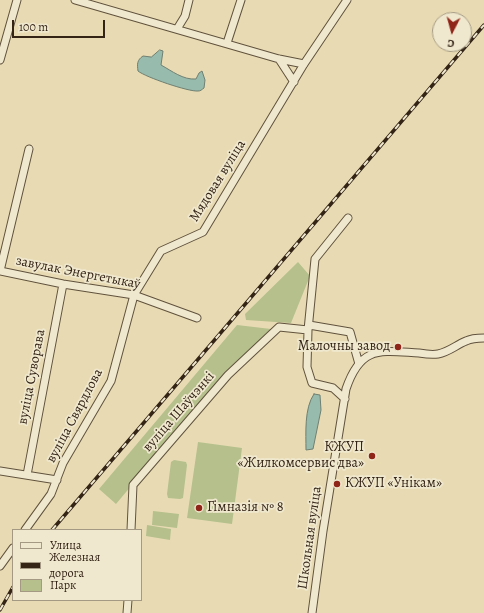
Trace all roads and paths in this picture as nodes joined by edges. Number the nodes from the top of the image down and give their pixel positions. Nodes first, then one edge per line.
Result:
1 (17, 0) edge
2 (75, 0) edge
3 (189, 0) edge
4 (241, 0) edge
5 (347, 0) edge
6 (177, 29) junction
7 (227, 43) junction
8 (279, 59) junction
9 (0, 60) edge
10 (304, 64) junction
11 (294, 82) junction
12 (29, 149) dead end
13 (348, 218) dead end
14 (0, 271) edge
15 (63, 284) junction
16 (134, 295) junction
17 (197, 318) dead end
18 (309, 327) junction
19 (484, 338) edge
20 (359, 364) junction
21 (345, 399) junction
22 (0, 471) edge
23 (27, 475) junction
24 (57, 480) junction
25 (27, 529) edge
26 (131, 529) edge
27 (12, 549) edge
28 (0, 566) edge
29 (128, 601) edge
30 (127, 613) edge
31 (312, 613) edge

1 - 9 street
2 - 6 street
3 - 6 street
4 - 7 street
5 - 10 street
6 - 7 street
7 - 8 street
8 - 10 street
8 - 11 street
10 - 11 street, Мядовая вуліца
11 - 16 street, Мядовая вуліца
12 - 14 street
13 - 18 street
14 - 15 street, завулак Энергетыкаў
15 - 16 street, завулак Энергетыкаў
15 - 23 street, вуліца Суворава
16 - 17 street, завулак Энергетыкаў
16 - 24 street, вуліца Свярдлова
18 - 20 street
18 - 21 street
18 - 26 street, вуліца Шаўчэнкі
19 - 20 street, Школьная вуліца
20 - 21 street, Школьная вуліца
21 - 31 street, Школьная вуліца
22 - 23 street
23 - 24 street
24 - 25 street, вуліца Свярдлова
27 - 28 street
29 - 30 street

